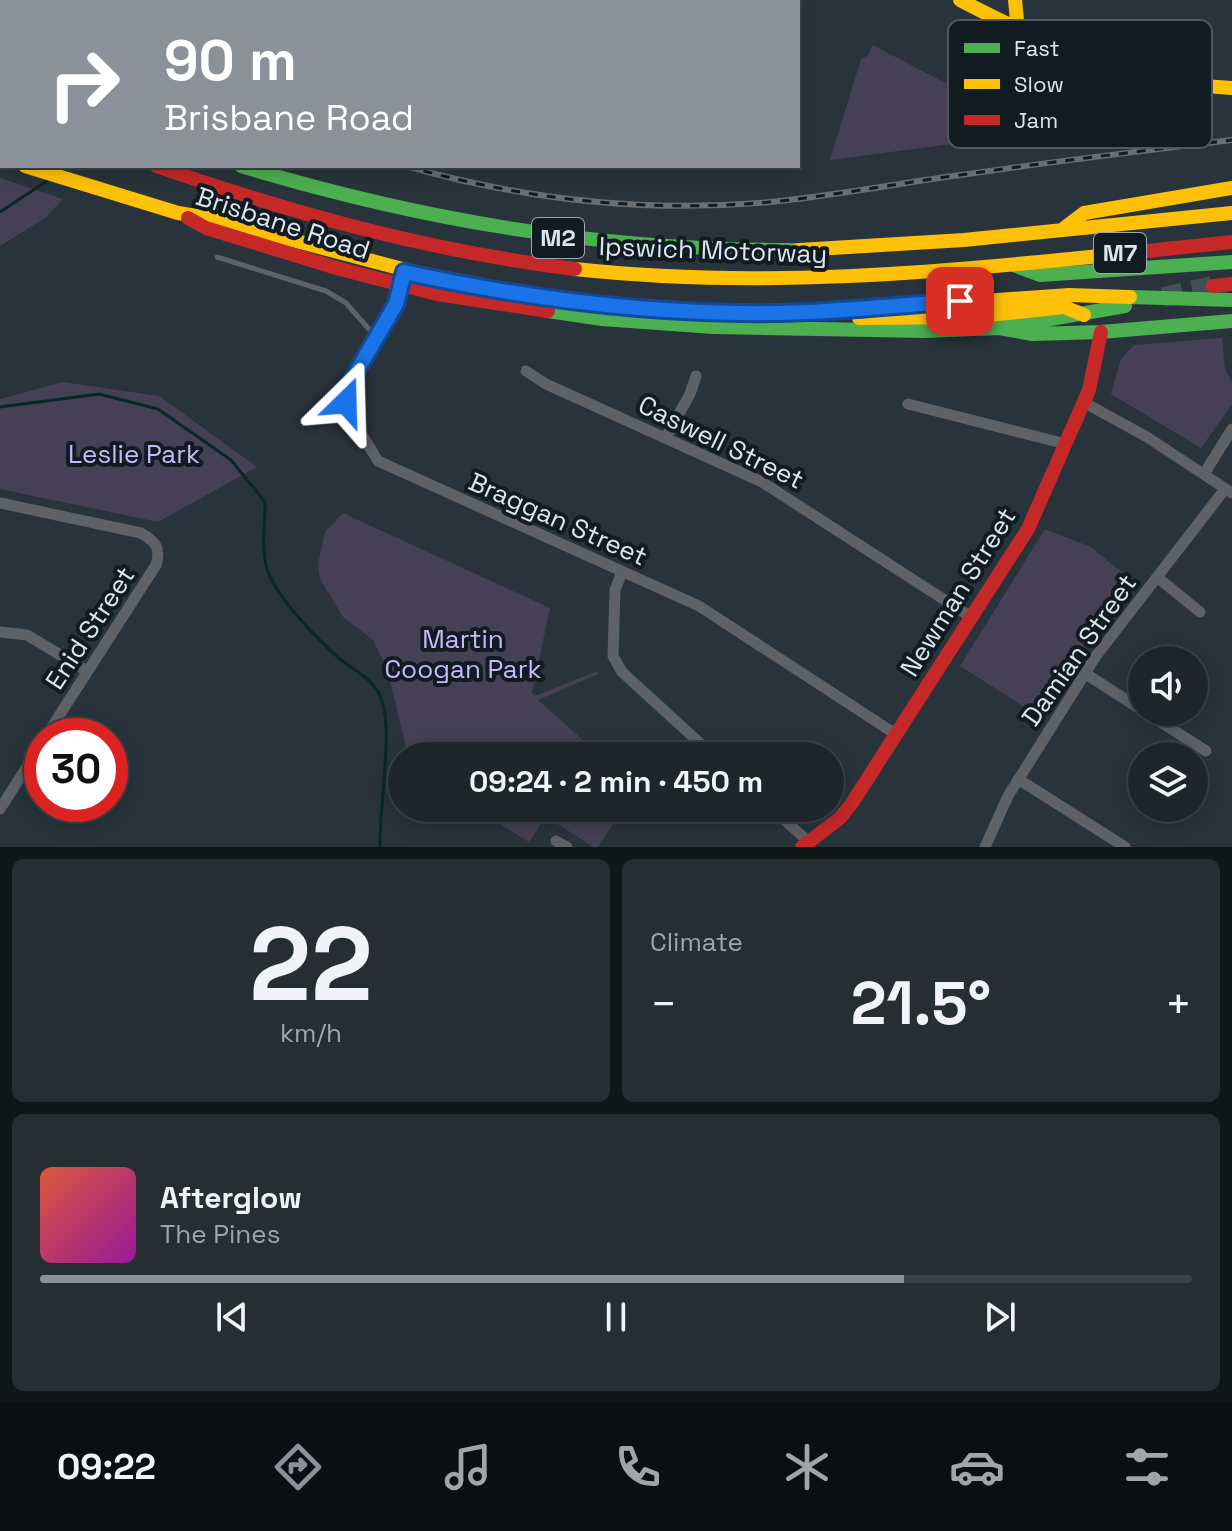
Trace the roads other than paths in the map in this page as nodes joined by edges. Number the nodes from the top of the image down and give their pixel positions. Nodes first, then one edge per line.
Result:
1 (1015, 0) edge
2 (973, 3) edge
3 (1000, 20) edge
4 (1017, 20) edge
5 (1212, 86) edge
6 (1232, 88) edge
7 (31, 168) edge
8 (163, 168) edge
9 (248, 168) edge
10 (1232, 188) edge
11 (1232, 213) edge
12 (1063, 229) junction
13 (1232, 242) edge
14 (217, 257) dead end
15 (1232, 262) edge
16 (1009, 264) junction
17 (403, 278) junction
18 (1232, 284) edge
19 (1213, 286) tunnel mouth
20 (1232, 300) edge
21 (1125, 306) dead end
22 (830, 312) junction
23 (1232, 314) edge
24 (1085, 315) junction
25 (1232, 321) edge
26 (999, 328) junction
27 (1101, 332) junction
28 (376, 338) junction
29 (526, 371) dead end
30 (696, 376) dead end
31 (1085, 403) junction
32 (908, 404) dead end
33 (1232, 429) edge
34 (666, 437) junction
35 (1066, 444) junction
36 (1204, 474) junction
37 (1228, 491) edge
38 (0, 503) edge
39 (622, 572) junction
40 (1157, 577) junction
41 (1200, 612) dead end
42 (971, 617) junction
43 (0, 632) edge
44 (87, 671) junction
45 (1086, 674) junction
46 (1128, 701) edge
47 (57, 718) edge
48 (1167, 726) edge
49 (897, 735) junction
50 (699, 742) edge
51 (1192, 742) edge
52 (24, 771) edge
53 (1018, 779) junction
54 (0, 809) edge
55 (784, 822) edge
56 (806, 845) edge
57 (985, 847) edge
58 (1125, 847) edge

1 - 4 main road
2 - 3 main road
5 - 6 main road
7 - 17 main road, Brisbane Road
8 - 16 main road, Ipswich Motorway / M2
9 - 12 main road, Ipswich Motorway / M2
10 - 12 main road, M2
11 - 12 main road, Ipswich Motorway / M7
13 - 16 main road, Ipswich Motorway / M7
14 - 28 lane
15 - 16 main road, M2
17 - 22 main road, Brisbane Road
17 - 26 main road, Brisbane Road
17 - 28 street, Braggan Street
18 - 19 main road
20 - 22 main road, Brisbane Road
21 - 24 main road
22 - 24 main road
23 - 27 main road
24 - 26 main road
24 - 27 main road
25 - 27 main road, Brisbane Road
26 - 27 main road, Brisbane Road
27 - 31 main road, Newman Street
28 - 39 street, Braggan Street
29 - 34 street, Caswell Street
30 - 34 street
31 - 35 main road, Newman Street
31 - 36 street
32 - 35 street
33 - 36 street
34 - 42 street, Caswell Street
35 - 42 main road, Newman Street
36 - 37 street
37 - 40 street, Damian Street
38 - 44 street, Enid Street
39 - 49 street, Braggan Street
39 - 50 street
40 - 41 street
40 - 45 street, Damian Street
42 - 49 main road, Newman Street
43 - 44 street
44 - 47 street, Enid Street
45 - 46 street
45 - 53 street, Damian Street
48 - 51 street
49 - 56 main road, Newman Street
52 - 54 street
53 - 57 street, Damian Street
53 - 58 street
55 - 56 street

